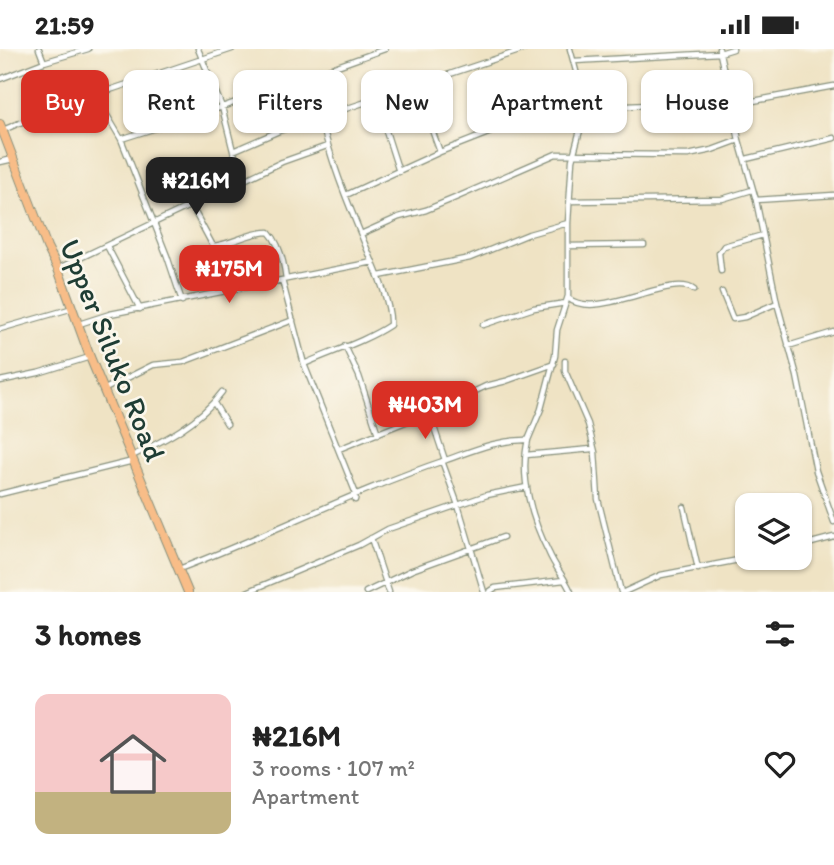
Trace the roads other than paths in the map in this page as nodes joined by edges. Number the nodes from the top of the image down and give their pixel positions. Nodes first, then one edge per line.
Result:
1 (39, 49) edge
2 (88, 49) edge
3 (198, 49) edge
4 (232, 49) edge
5 (385, 49) edge
6 (525, 49) edge
7 (570, 49) edge
8 (733, 49) edge
9 (720, 51) edge
10 (202, 59) junction
11 (574, 61) junction
12 (44, 62) junction
13 (576, 70) edge
14 (724, 70) edge
15 (453, 73) edge
16 (0, 79) edge
17 (834, 86) edge
18 (109, 90) edge
19 (753, 100) edge
20 (222, 107) junction
21 (109, 119) edge
22 (21, 120) edge
23 (1, 127) edge
24 (274, 133) edge
25 (324, 133) edge
26 (387, 133) edge
27 (433, 133) edge
28 (489, 133) edge
29 (579, 133) edge
30 (738, 133) edge
31 (834, 138) edge
32 (121, 139) junction
33 (740, 140) junction
34 (327, 146) junction
35 (233, 151) junction
36 (440, 152) junction
37 (573, 152) junction
38 (13, 159) junction
39 (746, 159) junction
40 (0, 162) edge
41 (399, 172) junction
42 (245, 179) junction
43 (752, 190) junction
44 (346, 195) junction
45 (834, 195) edge
46 (756, 200) junction
47 (570, 201) junction
48 (191, 205) junction
49 (154, 222) junction
50 (568, 223) junction
51 (361, 234) junction
52 (763, 235) junction
53 (644, 245) dead end
54 (107, 246) junction
55 (568, 246) junction
56 (373, 262) junction
57 (58, 268) junction
58 (720, 271) dead end
59 (379, 276) junction
60 (284, 280) junction
61 (694, 290) dead end
62 (722, 292) dead end
63 (182, 301) junction
64 (567, 301) junction
65 (777, 303) junction
66 (72, 308) junction
67 (140, 309) junction
68 (293, 320) junction
69 (78, 324) junction
70 (483, 325) dead end
71 (0, 329) edge
72 (834, 332) edge
73 (345, 346) junction
74 (788, 347) junction
75 (90, 356) junction
76 (565, 361) dead end
77 (554, 363) junction
78 (304, 364) junction
79 (0, 381) edge
80 (103, 390) junction
81 (222, 392) dead end
82 (429, 412) junction
83 (378, 433) junction
84 (528, 440) junction
85 (339, 449) junction
86 (592, 449) dead end
87 (526, 455) junction
88 (133, 458) junction
89 (444, 461) junction
90 (527, 487) junction
91 (0, 494) edge
92 (355, 497) junction
93 (458, 505) junction
94 (684, 507) dead end
95 (834, 522) edge
96 (503, 537) dead end
97 (834, 537) edge
98 (371, 538) junction
99 (812, 543) edge
100 (471, 547) junction
101 (735, 561) edge
102 (178, 569) junction
103 (698, 569) junction
104 (564, 580) junction
105 (386, 583) junction
106 (187, 592) edge
107 (247, 592) edge
108 (366, 592) edge
109 (389, 592) edge
110 (487, 592) edge
111 (571, 592) edge
112 (622, 592) edge

1 - 12 street
2 - 12 street
3 - 10 street
4 - 10 street
5 - 20 street
6 - 15 street
7 - 11 street
8 - 9 street
9 - 11 street
9 - 14 street
10 - 18 street
10 - 20 street
11 - 13 street
12 - 16 street
17 - 19 street
20 - 32 street
20 - 35 street
21 - 32 street
22 - 23 street
23 - 38 main road, Upper Siluko Road
24 - 35 street
25 - 34 street
26 - 41 street
27 - 36 street
28 - 36 street
29 - 37 street
30 - 33 street
31 - 39 street
32 - 49 street
33 - 37 street
33 - 39 street
34 - 42 street
34 - 44 street
35 - 42 street
36 - 41 street
37 - 47 street
37 - 51 street
38 - 40 street
38 - 57 main road, Upper Siluko Road
39 - 43 street
41 - 44 street
42 - 48 street
43 - 46 street
43 - 47 street
44 - 51 street
45 - 46 street
46 - 52 street
47 - 50 street
48 - 49 street
48 - 60 street
49 - 54 street
49 - 63 street
50 - 55 street
50 - 59 street
51 - 56 street
52 - 58 street
52 - 65 street
53 - 55 street
54 - 57 street
54 - 67 street
55 - 64 street
56 - 59 street
56 - 60 street
57 - 66 main road, Upper Siluko Road
59 - 73 street
60 - 63 street
60 - 68 street
61 - 64 street
62 - 65 street
63 - 67 street
64 - 70 street
64 - 77 street
65 - 74 street
66 - 69 main road, Upper Siluko Road
66 - 71 street
67 - 69 street
68 - 78 street
68 - 80 street
69 - 75 main road, Upper Siluko Road
72 - 74 street
73 - 78 street
73 - 83 street
74 - 95 street
75 - 79 street
75 - 80 main road, Upper Siluko Road
76 - 112 street
77 - 82 street
77 - 84 street
78 - 85 street
80 - 88 main road, Upper Siluko Road
81 - 88 street
82 - 83 street
82 - 89 street
83 - 85 street
84 - 87 street
84 - 89 street
85 - 92 street
86 - 87 street
87 - 90 street
88 - 91 street
88 - 102 main road, Upper Siluko Road
89 - 92 street
89 - 93 street
90 - 93 street
90 - 104 street
92 - 102 street
93 - 98 street
93 - 100 street
94 - 103 street
96 - 100 street
97 - 99 street
98 - 105 street
98 - 107 street
100 - 105 street
100 - 110 street
101 - 103 street
102 - 106 main road, Upper Siluko Road
103 - 112 street
104 - 110 street
104 - 111 street
105 - 108 street
105 - 109 street

